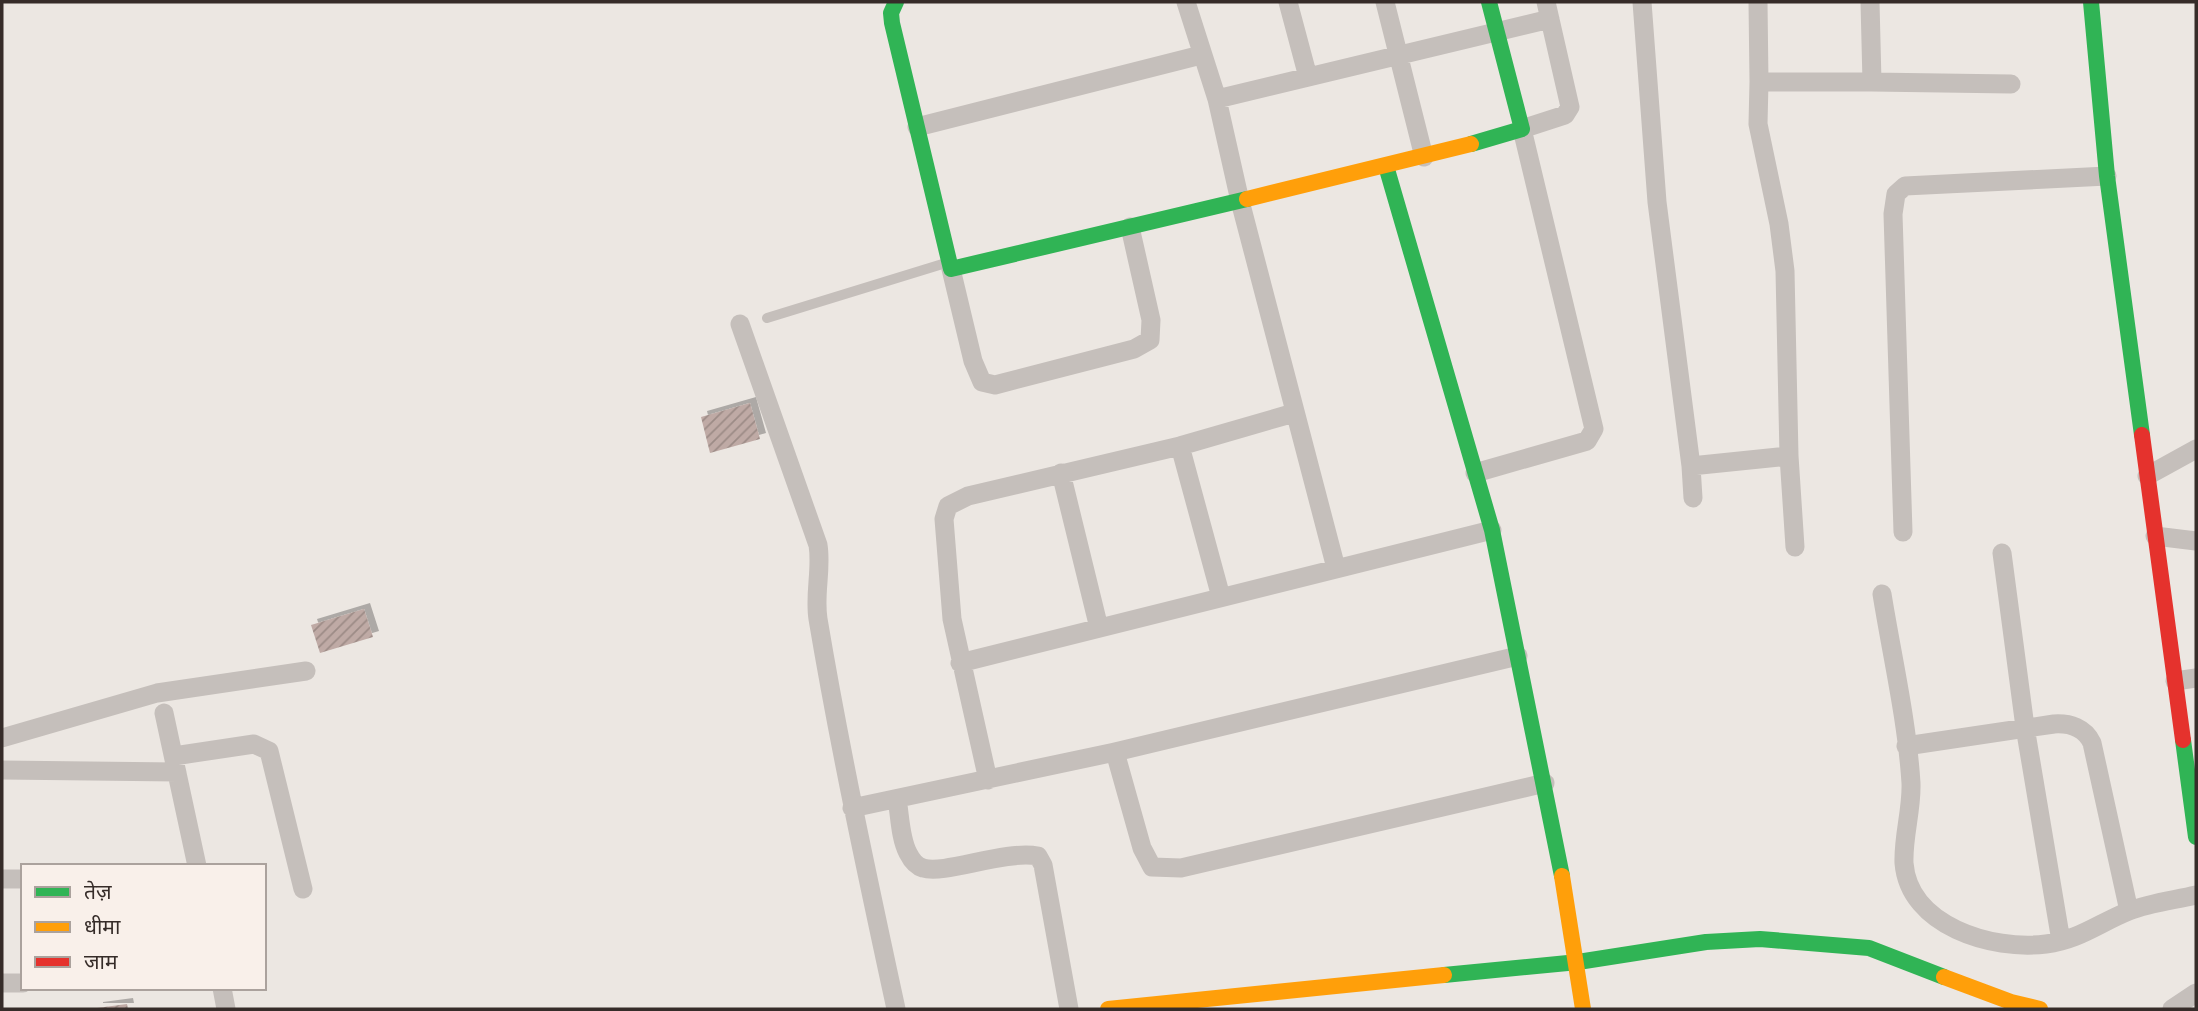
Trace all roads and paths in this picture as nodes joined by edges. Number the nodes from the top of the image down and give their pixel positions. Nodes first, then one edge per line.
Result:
1 (895, 2) edge
2 (1186, 2) edge
3 (1288, 2) edge
4 (1385, 2) edge
5 (1489, 2) edge
6 (1642, 2) edge
7 (1758, 2) edge
8 (1870, 2) edge
9 (2091, 2) edge
10 (1548, 11) edge
11 (1496, 32) junction
12 (1200, 55) junction
13 (1398, 55) junction
14 (1308, 77) junction
15 (1759, 82) junction
16 (1871, 82) junction
17 (2011, 84) dead end
18 (1217, 99) junction
19 (917, 127) junction
20 (1521, 129) junction
21 (1424, 157) junction
22 (1386, 166) junction
23 (2107, 176) junction
24 (1240, 201) junction
25 (1130, 227) junction
26 (950, 265) junction
27 (767, 318) dead end
28 (740, 324) dead end
29 (1294, 413) junction
30 (1180, 446) junction
31 (2196, 449) edge
32 (1789, 456) junction
33 (1691, 466) junction
34 (1062, 473) junction
35 (1475, 473) junction
36 (2147, 476) junction
37 (1693, 498) dead end
38 (1492, 530) junction
39 (1903, 532) dead end
40 (2155, 536) junction
41 (2196, 541) edge
42 (1795, 547) dead end
43 (2002, 554) dead end
44 (1336, 568) junction
45 (1882, 594) dead end
46 (1221, 597) junction
47 (1099, 628) junction
48 (1518, 656) junction
49 (960, 663) junction
50 (306, 671) dead end
51 (2196, 678) edge
52 (2175, 681) junction
53 (164, 713) dead end
54 (2025, 727) junction
55 (2, 738) edge
56 (1906, 746) junction
57 (1115, 752) junction
58 (175, 764) junction
59 (2, 770) edge
60 (988, 780) junction
61 (1545, 783) junction
62 (897, 799) junction
63 (852, 808) junction
64 (2196, 837) edge
65 (197, 864) edge
66 (2, 879) edge
67 (21, 879) edge
68 (303, 889) dead end
69 (2196, 895) edge
70 (2129, 911) junction
71 (2061, 941) junction
72 (1578, 961) junction
73 (2, 983) edge
74 (21, 983) edge
75 (222, 990) edge
76 (2196, 993) edge
77 (1158, 1007) edge
78 (226, 1009) edge
79 (896, 1009) edge
80 (1069, 1009) edge
81 (1108, 1009) edge
82 (1583, 1009) edge
83 (2040, 1009) edge
84 (2172, 1009) edge

1 - 19 street
2 - 12 street
3 - 14 street
4 - 13 street
5 - 11 street
6 - 33 street
7 - 15 street
8 - 16 street
9 - 23 street
10 - 11 street
10 - 20 street
11 - 13 street
11 - 20 street
12 - 18 street
12 - 19 street
13 - 14 street
13 - 21 street
14 - 18 street
15 - 16 street
15 - 32 street
16 - 17 street
18 - 24 street
19 - 26 street
20 - 21 street
20 - 35 street
21 - 22 street
22 - 24 street
22 - 35 street
23 - 36 street
23 - 39 street
24 - 25 street
24 - 29 street
25 - 26 street
25 - 26 street
26 - 27 lane
28 - 63 street
29 - 30 street
29 - 44 street
30 - 34 street
30 - 46 street
31 - 36 street
32 - 33 street
32 - 42 street
33 - 37 street
34 - 47 street
34 - 49 street
35 - 38 street
36 - 40 street
38 - 44 street
38 - 48 street
40 - 41 street
40 - 52 street
43 - 54 street
44 - 46 street
45 - 56 street
46 - 47 street
47 - 49 street
48 - 57 street
48 - 61 street
49 - 60 street
50 - 55 street
51 - 52 street
52 - 64 street
53 - 58 street
54 - 56 street
54 - 70 street
54 - 71 street
56 - 71 street
57 - 60 street
57 - 61 street
58 - 59 street
58 - 65 street
58 - 68 street
60 - 62 street
61 - 72 street
62 - 63 street
62 - 80 street
63 - 79 street
66 - 67 street
69 - 70 street
70 - 71 street
72 - 77 street
72 - 82 street
72 - 83 street
73 - 74 street
75 - 78 street
76 - 84 street
77 - 81 street

